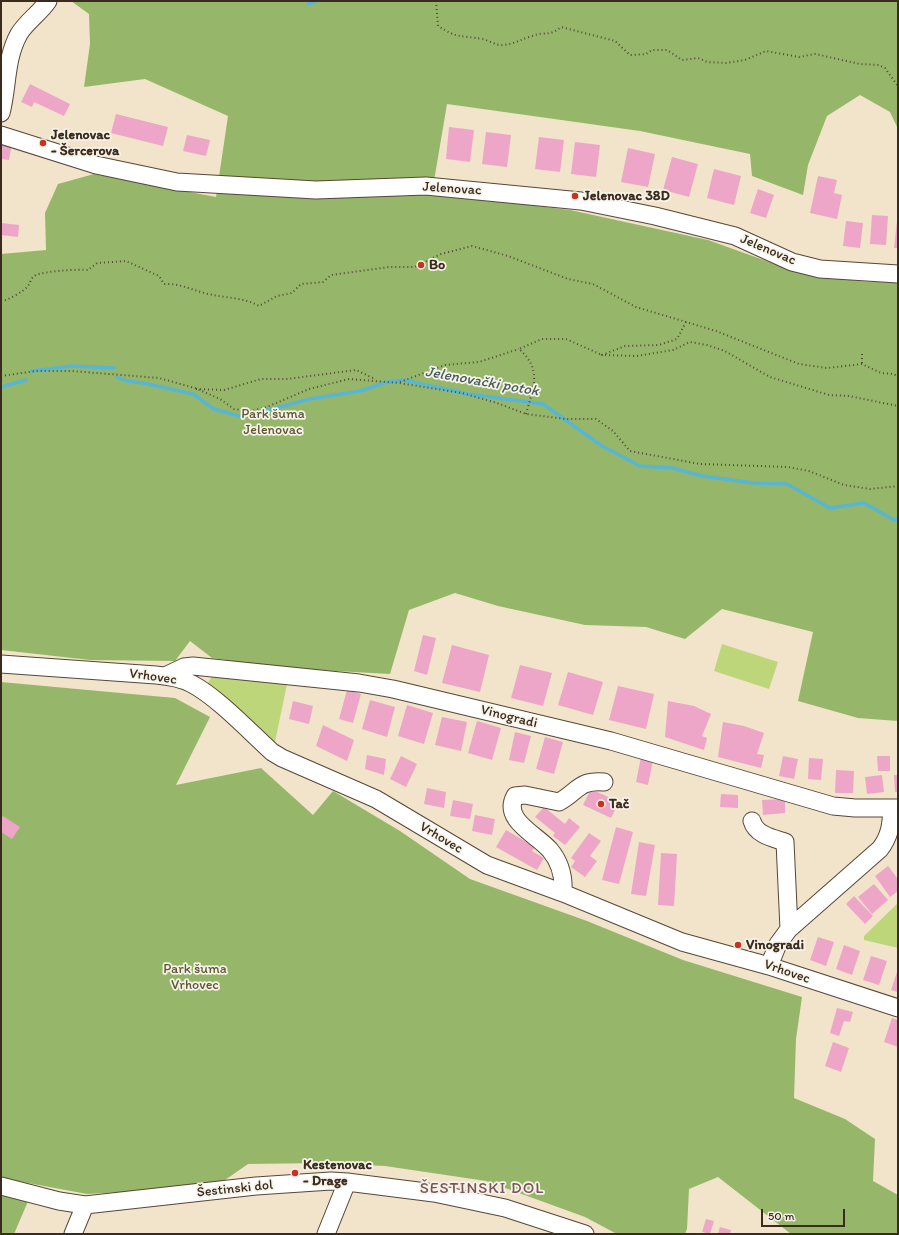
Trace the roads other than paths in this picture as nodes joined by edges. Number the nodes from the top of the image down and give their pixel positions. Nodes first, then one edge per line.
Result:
1 (48, 1) edge
2 (1, 113) edge
3 (1, 135) edge
4 (898, 274) edge
5 (1, 664) edge
6 (209, 667) junction
7 (165, 676) junction
8 (198, 688) junction
9 (604, 782) dead end
10 (895, 808) edge
11 (752, 821) dead end
12 (563, 893) junction
13 (789, 929) junction
14 (769, 966) junction
15 (898, 1008) edge
16 (347, 1182) junction
17 (1, 1186) edge
18 (86, 1204) junction
19 (73, 1234) edge
20 (326, 1234) edge
21 (585, 1234) edge

1 - 2 street
3 - 4 street, Jelenovac
5 - 7 street, Vrhovec
6 - 7 street, Vinogradi
6 - 8 street
6 - 10 street, Vinogradi
7 - 8 street, Vrhovec
8 - 12 street, Vrhovec
9 - 12 street
10 - 13 street
11 - 13 street
12 - 14 street, Vrhovec
13 - 14 street
14 - 15 street, Vrhovec
16 - 18 street, Šestinski dol
16 - 20 street
16 - 21 street, Šestinski dol
17 - 18 street, Šestinski dol
18 - 19 street

